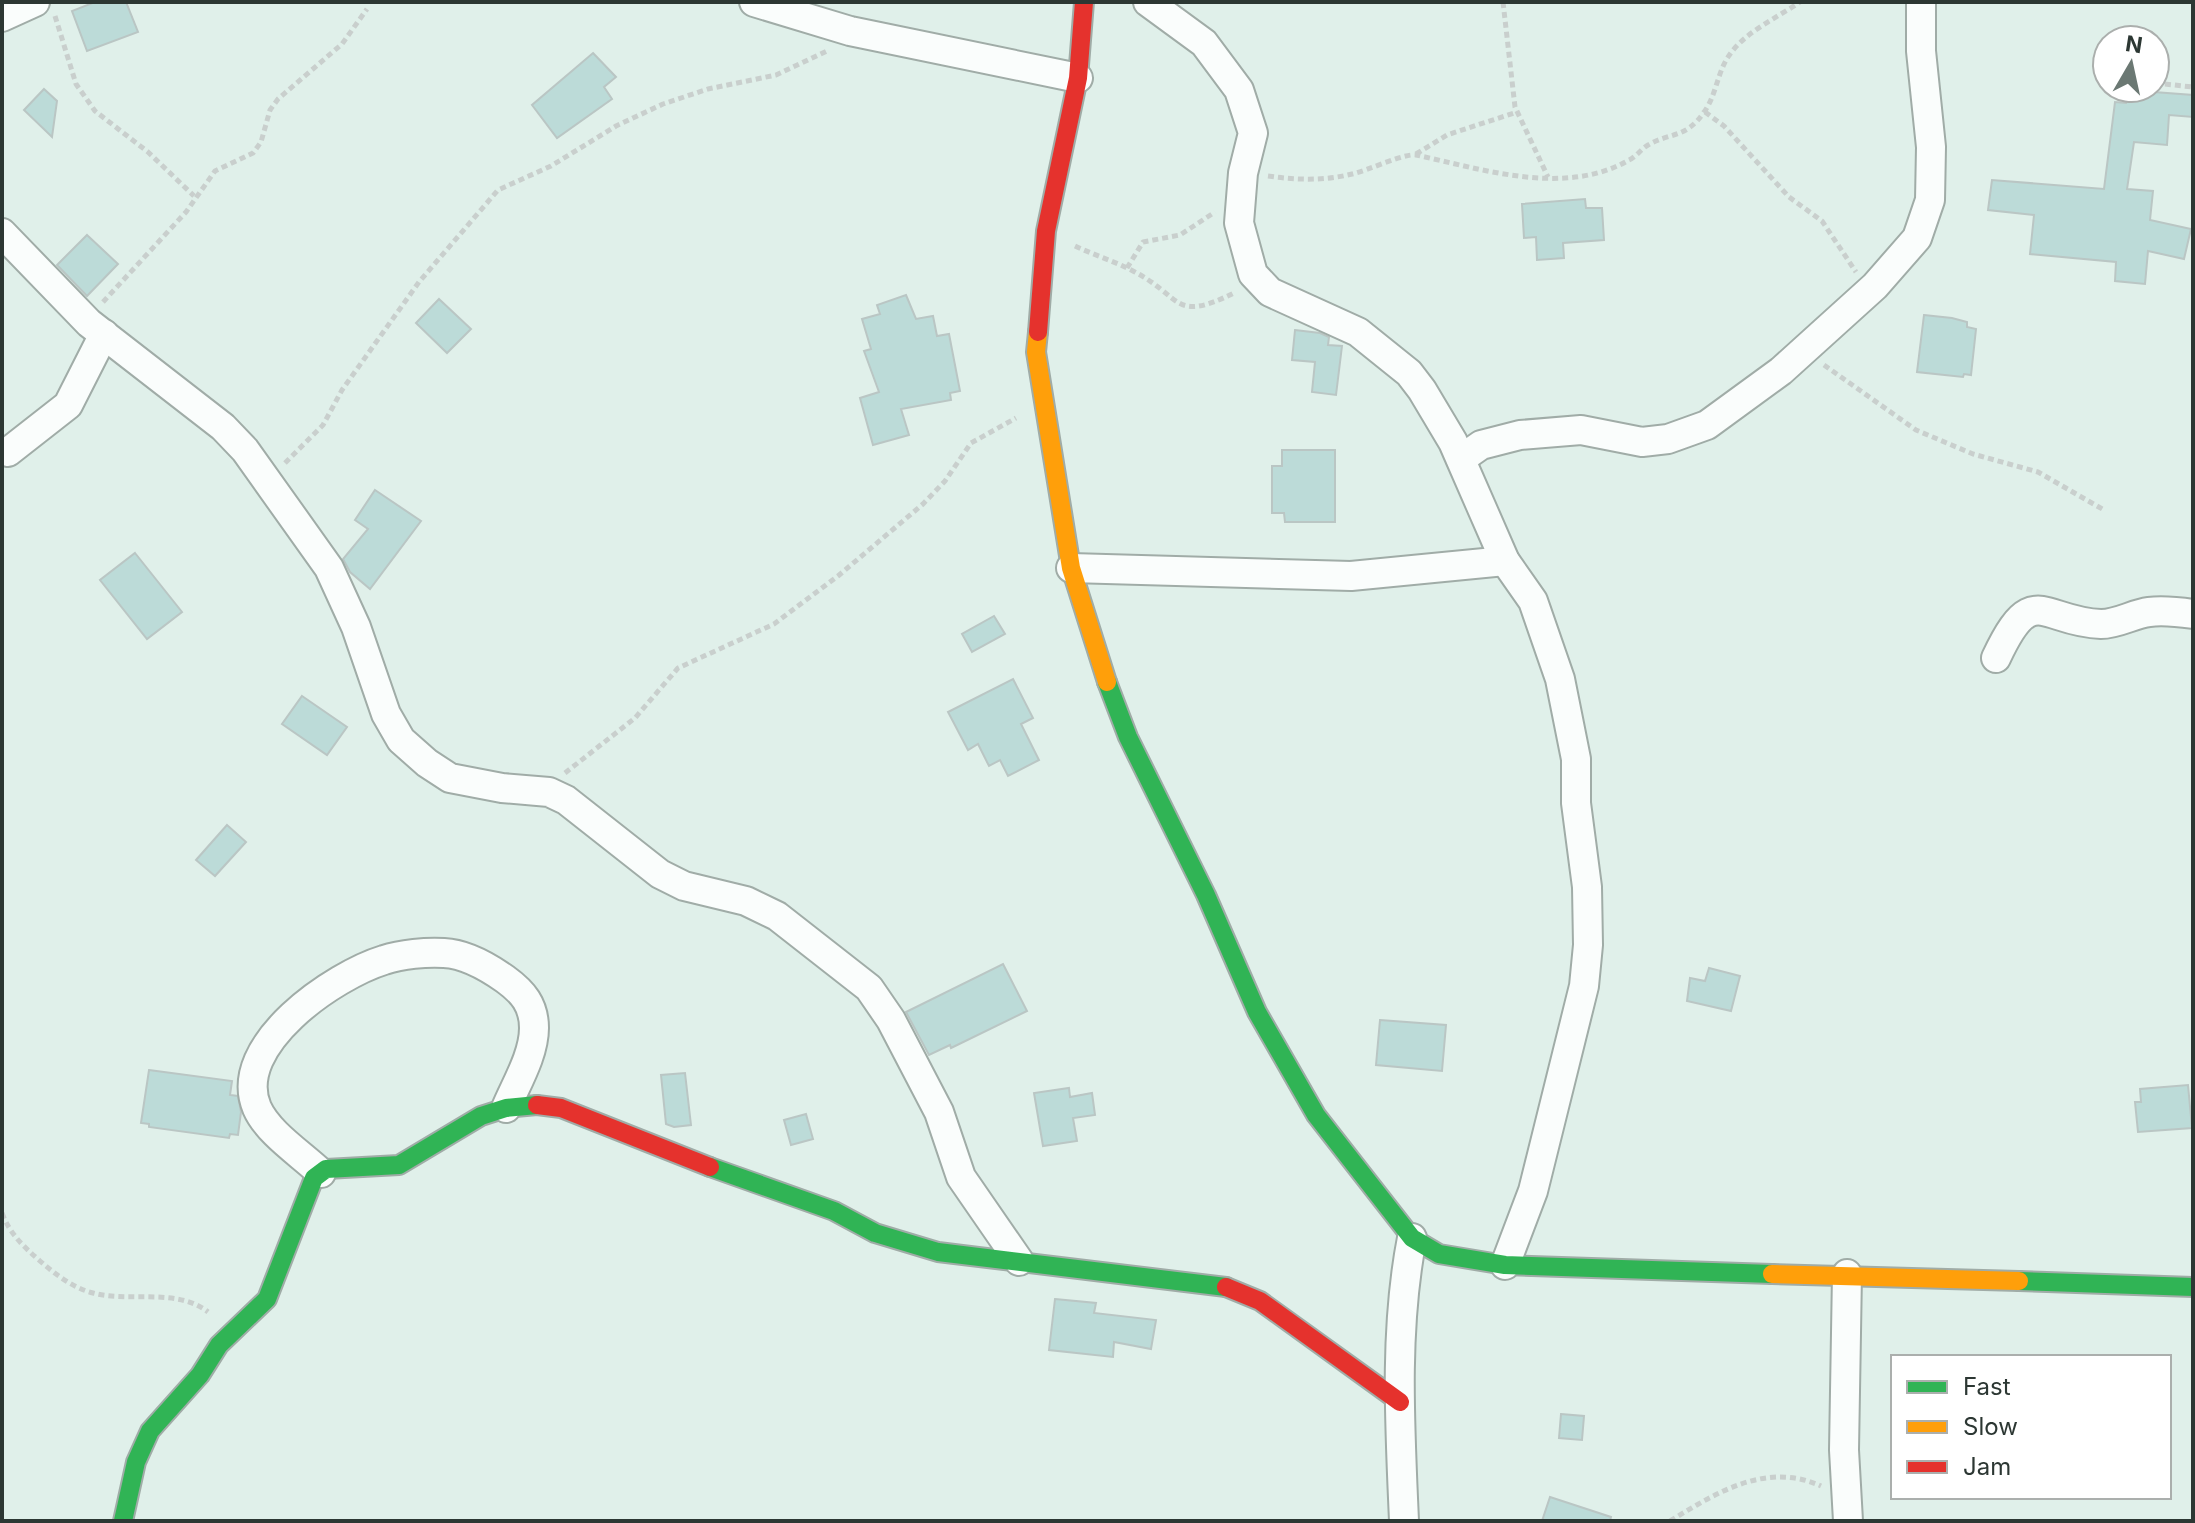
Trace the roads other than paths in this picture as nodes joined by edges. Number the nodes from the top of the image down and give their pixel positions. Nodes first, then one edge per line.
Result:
1 (35, 2) edge
2 (754, 2) edge
3 (1084, 2) edge
4 (1148, 2) edge
5 (1921, 2) edge
6 (2, 17) edge
7 (1078, 78) junction
8 (2, 233) edge
9 (97, 329) junction
10 (8, 452) dead end
11 (1461, 459) junction
12 (1505, 561) junction
13 (1071, 568) junction
14 (2193, 614) edge
15 (1996, 658) dead end
16 (506, 1108) junction
17 (321, 1173) junction
18 (1412, 1238) junction
19 (1019, 1261) junction
20 (1505, 1265) junction
21 (1847, 1274) junction
22 (2193, 1287) edge
23 (1400, 1402) junction
24 (1848, 1516) edge
25 (123, 1521) edge
26 (1404, 1521) edge

1 - 6 street
2 - 7 street
3 - 7 street
4 - 11 street
5 - 11 street
7 - 13 street
8 - 9 street
9 - 10 street
9 - 19 street
11 - 12 street
12 - 13 street
12 - 20 street
13 - 18 street
14 - 15 street
16 - 17 street
16 - 17 street
16 - 19 street
17 - 25 street
18 - 20 street
18 - 23 street
19 - 23 street
20 - 21 street
21 - 22 street
21 - 24 street
23 - 26 street

